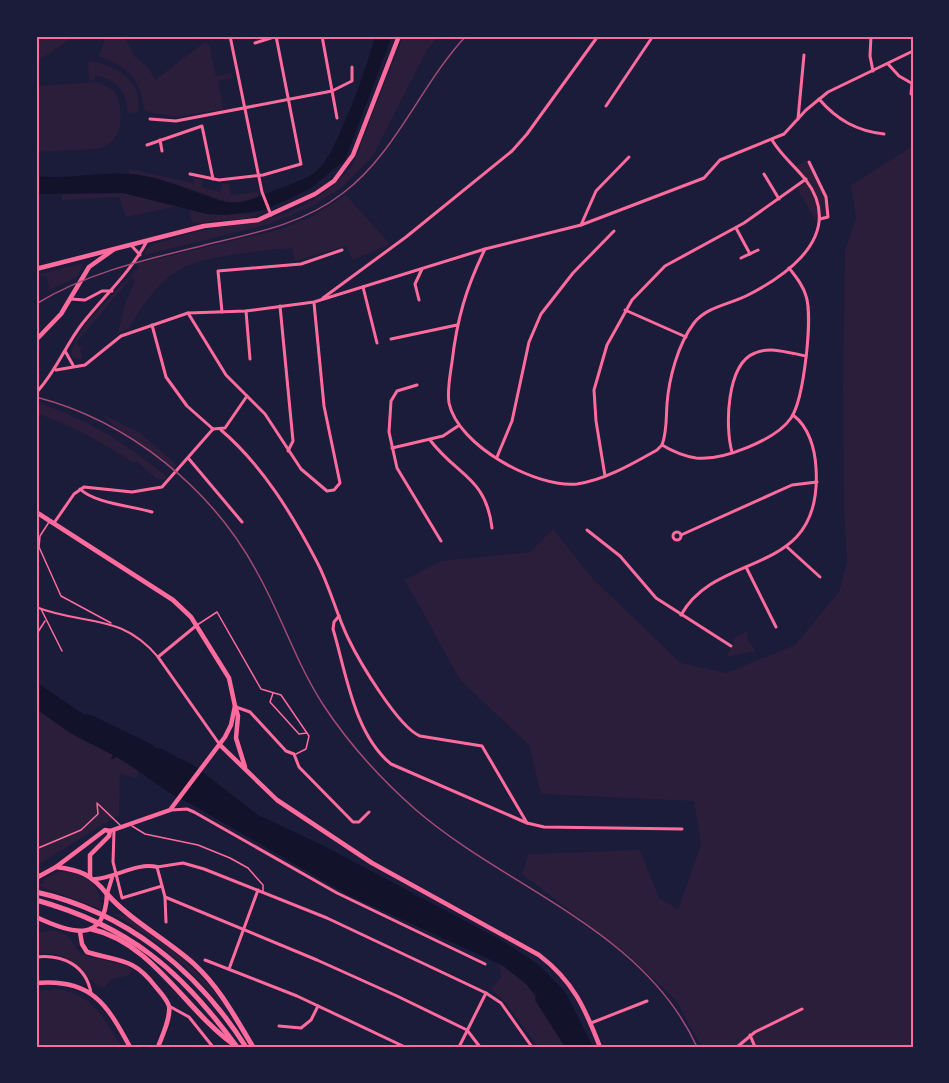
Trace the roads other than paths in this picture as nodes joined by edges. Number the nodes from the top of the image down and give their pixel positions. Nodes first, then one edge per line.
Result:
1 (136, 36) edge
2 (147, 36) edge
3 (172, 36) edge
4 (230, 36) edge
5 (276, 36) edge
6 (322, 36) edge
7 (399, 36) edge
8 (598, 36) edge
9 (653, 36) edge
10 (871, 36) edge
11 (255, 43) dead end
12 (913, 51) edge
13 (804, 55) dead end
14 (888, 64) junction
15 (352, 67) dead end
16 (873, 71) junction
17 (913, 84) edge
18 (332, 91) junction
19 (911, 94) dead end
20 (290, 99) junction
21 (819, 99) junction
22 (606, 106) dead end
23 (245, 108) junction
24 (337, 118) dead end
25 (150, 119) dead end
26 (798, 120) junction
27 (884, 134) dead end
28 (160, 140) junction
29 (772, 140) junction
30 (147, 145) dead end
31 (162, 151) dead end
32 (629, 157) dead end
33 (809, 162) dead end
34 (190, 174) dead end
35 (259, 174) junction
36 (764, 174) dead end
37 (213, 179) junction
38 (806, 179) junction
39 (779, 199) junction
40 (269, 212) junction
41 (820, 219) junction
42 (581, 225) junction
43 (736, 228) junction
44 (614, 231) dead end
45 (147, 241) junction
46 (131, 245) junction
47 (117, 247) junction
48 (485, 249) junction
49 (342, 250) dead end
50 (758, 250) dead end
51 (750, 254) junction
52 (140, 255) junction
53 (741, 258) dead end
54 (423, 268) junction
55 (789, 268) junction
56 (36, 269) edge
57 (363, 287) junction
58 (112, 291) junction
59 (70, 299) junction
60 (322, 300) junction
61 (418, 300) dead end
62 (314, 302) junction
63 (280, 306) junction
64 (246, 310) junction
65 (625, 310) junction
66 (222, 312) junction
67 (188, 313) junction
68 (152, 325) junction
69 (457, 325) junction
70 (686, 338) junction
71 (391, 339) dead end
72 (36, 340) edge
73 (377, 343) dead end
74 (65, 351) junction
75 (806, 356) junction
76 (250, 359) dead end
77 (74, 366) junction
78 (56, 370) junction
79 (417, 385) dead end
80 (36, 393) edge
81 (247, 395) junction
82 (793, 415) junction
83 (459, 425) junction
84 (213, 429) junction
85 (221, 430) junction
86 (430, 440) junction
87 (662, 445) junction
88 (392, 447) junction
89 (288, 451) junction
90 (732, 453) junction
91 (497, 457) junction
92 (188, 459) junction
93 (605, 476) junction
94 (817, 482) junction
95 (80, 489) junction
96 (36, 512) edge
97 (152, 512) dead end
98 (51, 522) junction
99 (242, 522) dead end
100 (492, 528) dead end
101 (587, 530) dead end
102 (681, 535) dead end
103 (441, 541) dead end
104 (787, 547) junction
105 (746, 567) junction
106 (820, 577) dead end
107 (36, 607) edge
108 (40, 609) junction
109 (681, 615) junction
110 (339, 616) junction
111 (46, 620) junction
112 (111, 622) junction
113 (196, 625) junction
114 (776, 627) dead end
115 (36, 635) edge
116 (731, 646) dead end
117 (62, 651) dead end
118 (158, 657) junction
119 (273, 693) junction
120 (235, 706) junction
121 (308, 733) junction
122 (220, 745) junction
123 (294, 754) junction
124 (245, 768) junction
125 (172, 809) junction
126 (369, 812) dead end
127 (129, 823) junction
128 (527, 823) junction
129 (121, 826) junction
130 (682, 829) dead end
131 (112, 830) junction
132 (36, 849) edge
133 (56, 867) junction
134 (157, 867) junction
135 (36, 877) edge
136 (92, 877) junction
137 (113, 877) junction
138 (162, 886) junction
139 (260, 891) junction
140 (36, 892) edge
141 (106, 894) junction
142 (167, 898) junction
143 (36, 900) edge
144 (36, 918) edge
145 (166, 922) dead end
146 (91, 929) junction
147 (243, 930) junction
148 (80, 932) junction
149 (36, 957) edge
150 (205, 960) dead end
151 (484, 964) dead end
152 (228, 969) junction
153 (36, 983) edge
154 (91, 993) junction
155 (486, 993) junction
156 (646, 1001) dead end
157 (169, 1006) junction
158 (318, 1006) junction
159 (802, 1009) dead end
160 (591, 1023) junction
161 (279, 1026) dead end
162 (467, 1030) junction
163 (750, 1035) junction
164 (130, 1047) edge
165 (159, 1047) edge
166 (213, 1047) edge
167 (237, 1047) edge
168 (246, 1047) edge
169 (253, 1047) edge
170 (405, 1047) edge
171 (459, 1047) edge
172 (480, 1047) edge
173 (532, 1047) edge
174 (600, 1047) edge
175 (737, 1047) edge
176 (755, 1047) edge

1 - 2 street
2 - 3 street
4 - 23 street
5 - 11 street
5 - 20 street
6 - 18 street
7 - 40 main road
8 - 60 street
9 - 22 street
10 - 16 street
12 - 14 street
13 - 26 street
14 - 16 street
14 - 17 street
15 - 18 street
16 - 21 street
17 - 19 street
18 - 20 street
18 - 24 street
20 - 23 street
20 - 35 street
21 - 26 street
21 - 27 street
23 - 25 street
23 - 35 street
26 - 29 street
28 - 30 street
28 - 31 street
28 - 37 street
29 - 38 street
29 - 42 street
32 - 42 street
33 - 41 street
34 - 37 street
35 - 37 street
35 - 40 street
36 - 39 street
38 - 39 street
38 - 41 street
39 - 43 street
40 - 45 main road
41 - 55 street
42 - 48 street
43 - 51 street
43 - 65 street
44 - 91 street
45 - 46 main road
45 - 52 street
46 - 47 main road
46 - 52 street
47 - 56 main road
47 - 59 main road
48 - 54 street
48 - 69 street
49 - 66 street
50 - 51 street
51 - 53 street
52 - 58 street
54 - 57 street
54 - 61 street
55 - 70 street
55 - 75 street
57 - 60 street
57 - 73 street
58 - 59 street
58 - 74 street
59 - 72 main road
60 - 62 street
62 - 63 street
62 - 89 street
63 - 64 street
63 - 89 street
64 - 66 street
64 - 76 street
65 - 70 street
65 - 93 street
66 - 67 street
67 - 68 street
67 - 81 street
68 - 77 street
68 - 84 street
69 - 71 street
69 - 83 street
70 - 87 street
74 - 77 street
74 - 78 street
75 - 82 street
75 - 90 street
77 - 78 street
78 - 80 street
79 - 88 street
81 - 85 street
81 - 89 street
82 - 90 street
82 - 94 street
83 - 86 street
83 - 91 street
84 - 85 street
84 - 92 street
85 - 110 street
86 - 88 street
86 - 100 street
87 - 90 street
87 - 93 street
88 - 103 street
91 - 93 street
92 - 95 street
92 - 99 street
94 - 102 street
94 - 104 street
95 - 97 street
95 - 98 street
96 - 98 main road
98 - 112 lane
98 - 113 main road
101 - 109 street
104 - 105 street
104 - 106 street
105 - 109 street
105 - 114 street
107 - 108 street
108 - 111 lane
108 - 112 street
109 - 116 street
110 - 128 street
110 - 128 street
111 - 115 lane
111 - 117 lane
112 - 118 street
113 - 118 street
113 - 119 lane
113 - 120 main road
118 - 122 street
119 - 121 lane
119 - 121 lane
120 - 122 main road
120 - 123 street
120 - 124 main road
121 - 123 lane
122 - 124 main road
122 - 125 main road
123 - 126 street
124 - 160 main road
125 - 127 main road
125 - 151 street
127 - 129 main road
127 - 139 lane
128 - 130 street
129 - 131 main road
129 - 132 lane
131 - 133 main road
131 - 136 main road
131 - 137 street
133 - 135 main road
133 - 136 main road
134 - 137 street
134 - 138 street
134 - 139 street
136 - 137 street
136 - 141 main road
137 - 138 street
137 - 141 street
138 - 142 street
139 - 147 street
139 - 155 street
140 - 168 highway
141 - 146 main road
141 - 169 highway
142 - 145 street
142 - 147 street
143 - 167 highway
144 - 148 main road
146 - 148 main road
146 - 167 highway
147 - 152 street
147 - 162 street
148 - 157 main road
149 - 154 street
150 - 152 street
152 - 158 street
153 - 154 main road
154 - 164 main road
155 - 162 street
155 - 173 street
156 - 160 street
157 - 165 main road
157 - 166 street
158 - 161 street
158 - 170 street
159 - 163 street
160 - 174 main road
162 - 171 street
162 - 172 street
163 - 175 street
163 - 176 street

